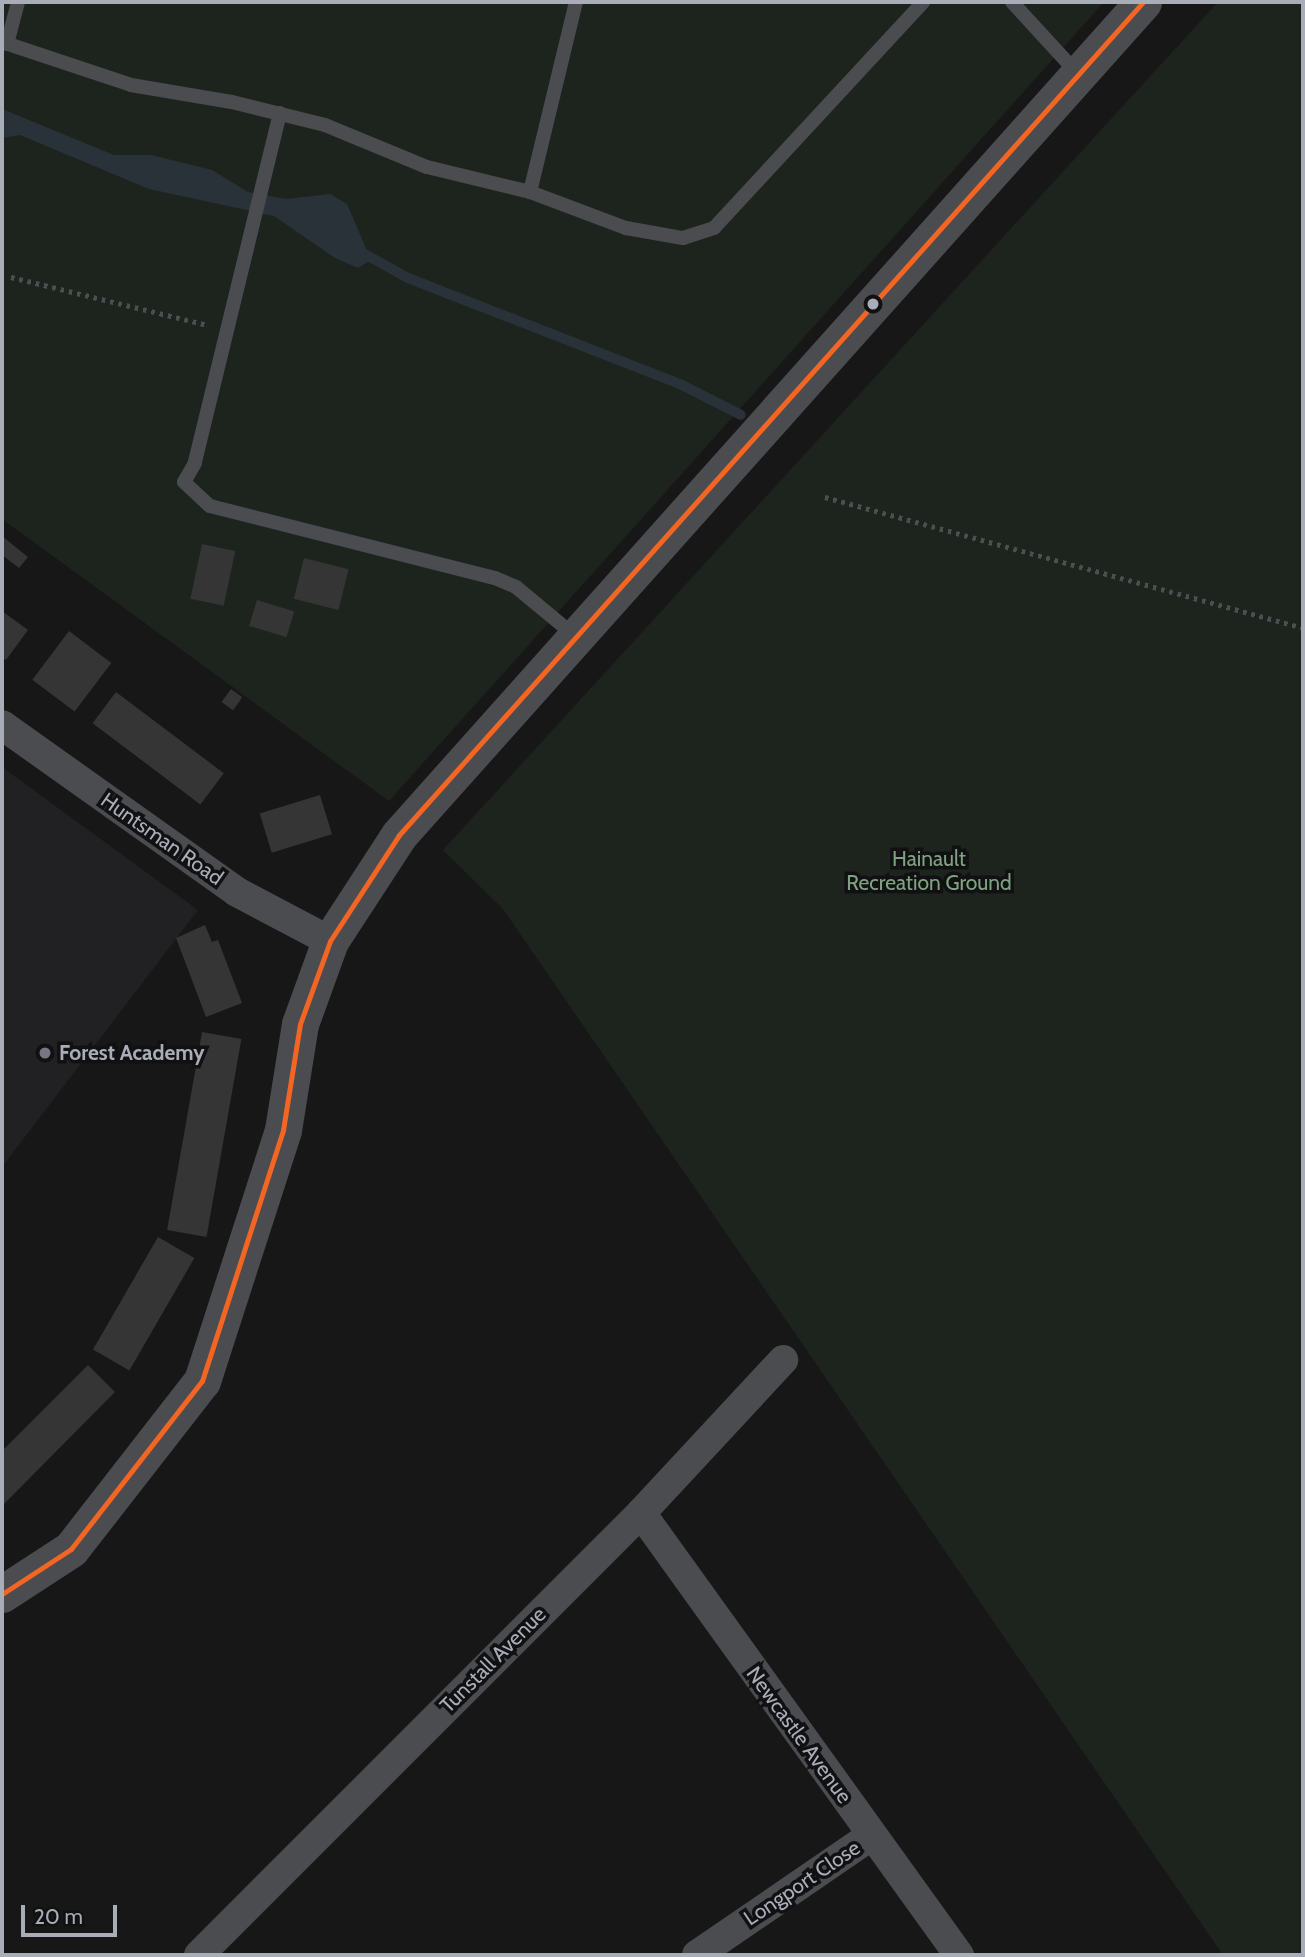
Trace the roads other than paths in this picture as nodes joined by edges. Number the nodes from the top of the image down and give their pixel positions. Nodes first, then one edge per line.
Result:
1 (18, 2) edge
2 (576, 2) edge
3 (923, 2) edge
4 (1012, 2) edge
5 (1143, 2) edge
6 (5, 43) edge
7 (1079, 74) junction
8 (280, 113) junction
9 (530, 192) junction
10 (577, 638) junction
11 (2, 724) edge
12 (330, 941) junction
13 (783, 1360) dead end
14 (640, 1513) junction
15 (2, 1594) edge
16 (872, 1836) junction
17 (213, 1950) edge
18 (697, 1955) edge
19 (959, 1955) edge

1 - 6 lane
2 - 9 lane
3 - 9 lane
4 - 7 lane
5 - 7 street
6 - 8 lane
7 - 10 street
8 - 9 lane
8 - 10 lane
10 - 12 street
11 - 12 street, Huntsman Road
12 - 15 street
13 - 14 street, Tunstall Avenue
14 - 16 street, Newcastle Avenue
14 - 17 street, Tunstall Avenue
16 - 18 street, Longport Close
16 - 19 street, Newcastle Avenue

